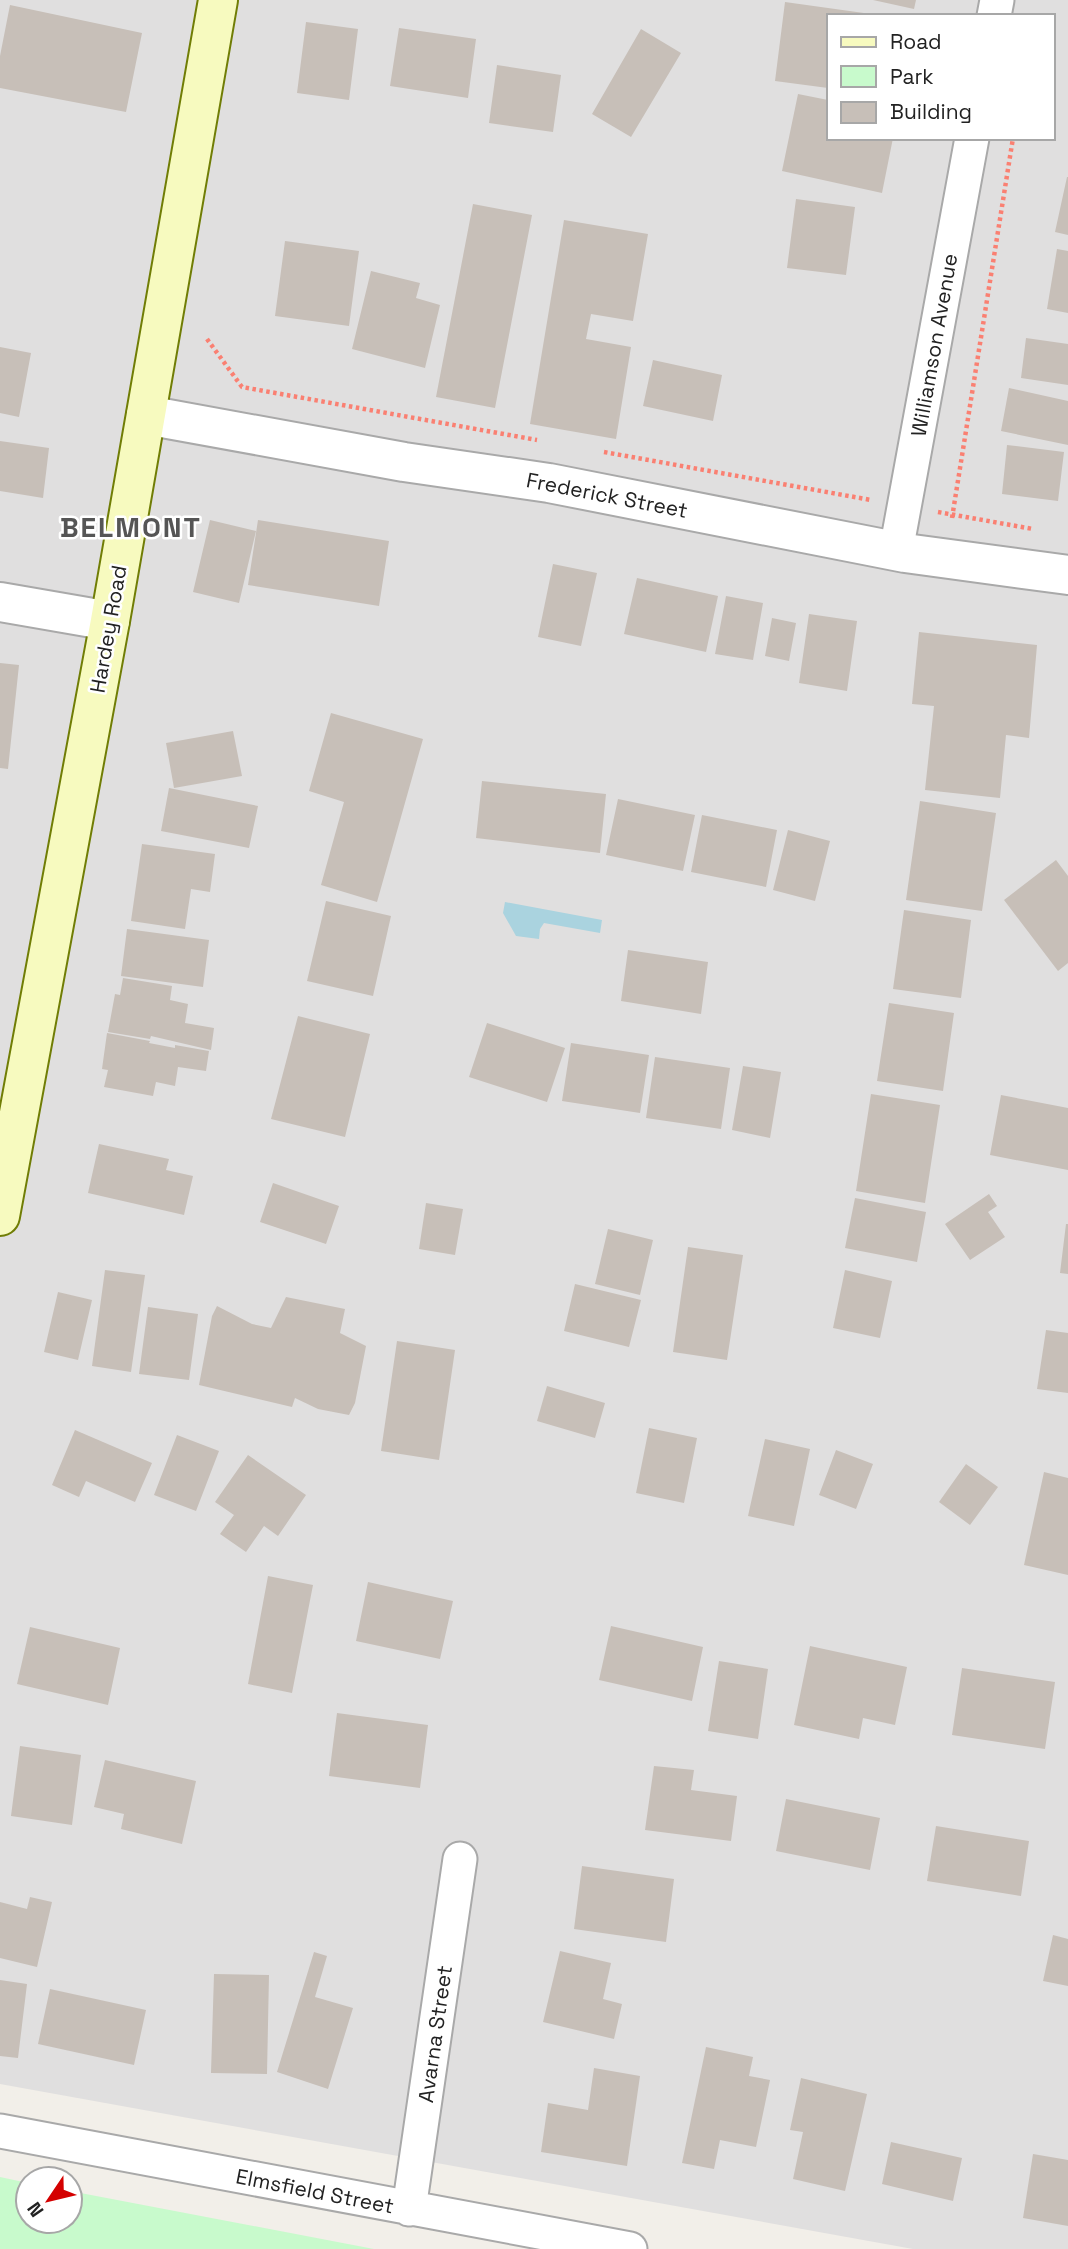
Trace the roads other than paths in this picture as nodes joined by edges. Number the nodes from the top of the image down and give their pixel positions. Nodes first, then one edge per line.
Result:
1 (218, 0) edge
2 (972, 140) edge
3 (146, 415) junction
4 (896, 551) junction
5 (1068, 576) edge
6 (0, 602) edge
7 (110, 621) junction
8 (0, 1216) edge
9 (460, 1859) dead end
10 (0, 2132) edge
11 (409, 2208) junction
12 (630, 2249) edge

1 - 3 main road, Hardey Road
2 - 4 street, Williamson Avenue
3 - 4 street, Frederick Street
3 - 7 main road, Hardey Road
4 - 5 street, Frederick Street
6 - 7 street
7 - 8 main road, Hardey Road
9 - 11 street, Avarna Street
10 - 11 street, Elmsfield Street
11 - 12 street, Elmsfield Street

